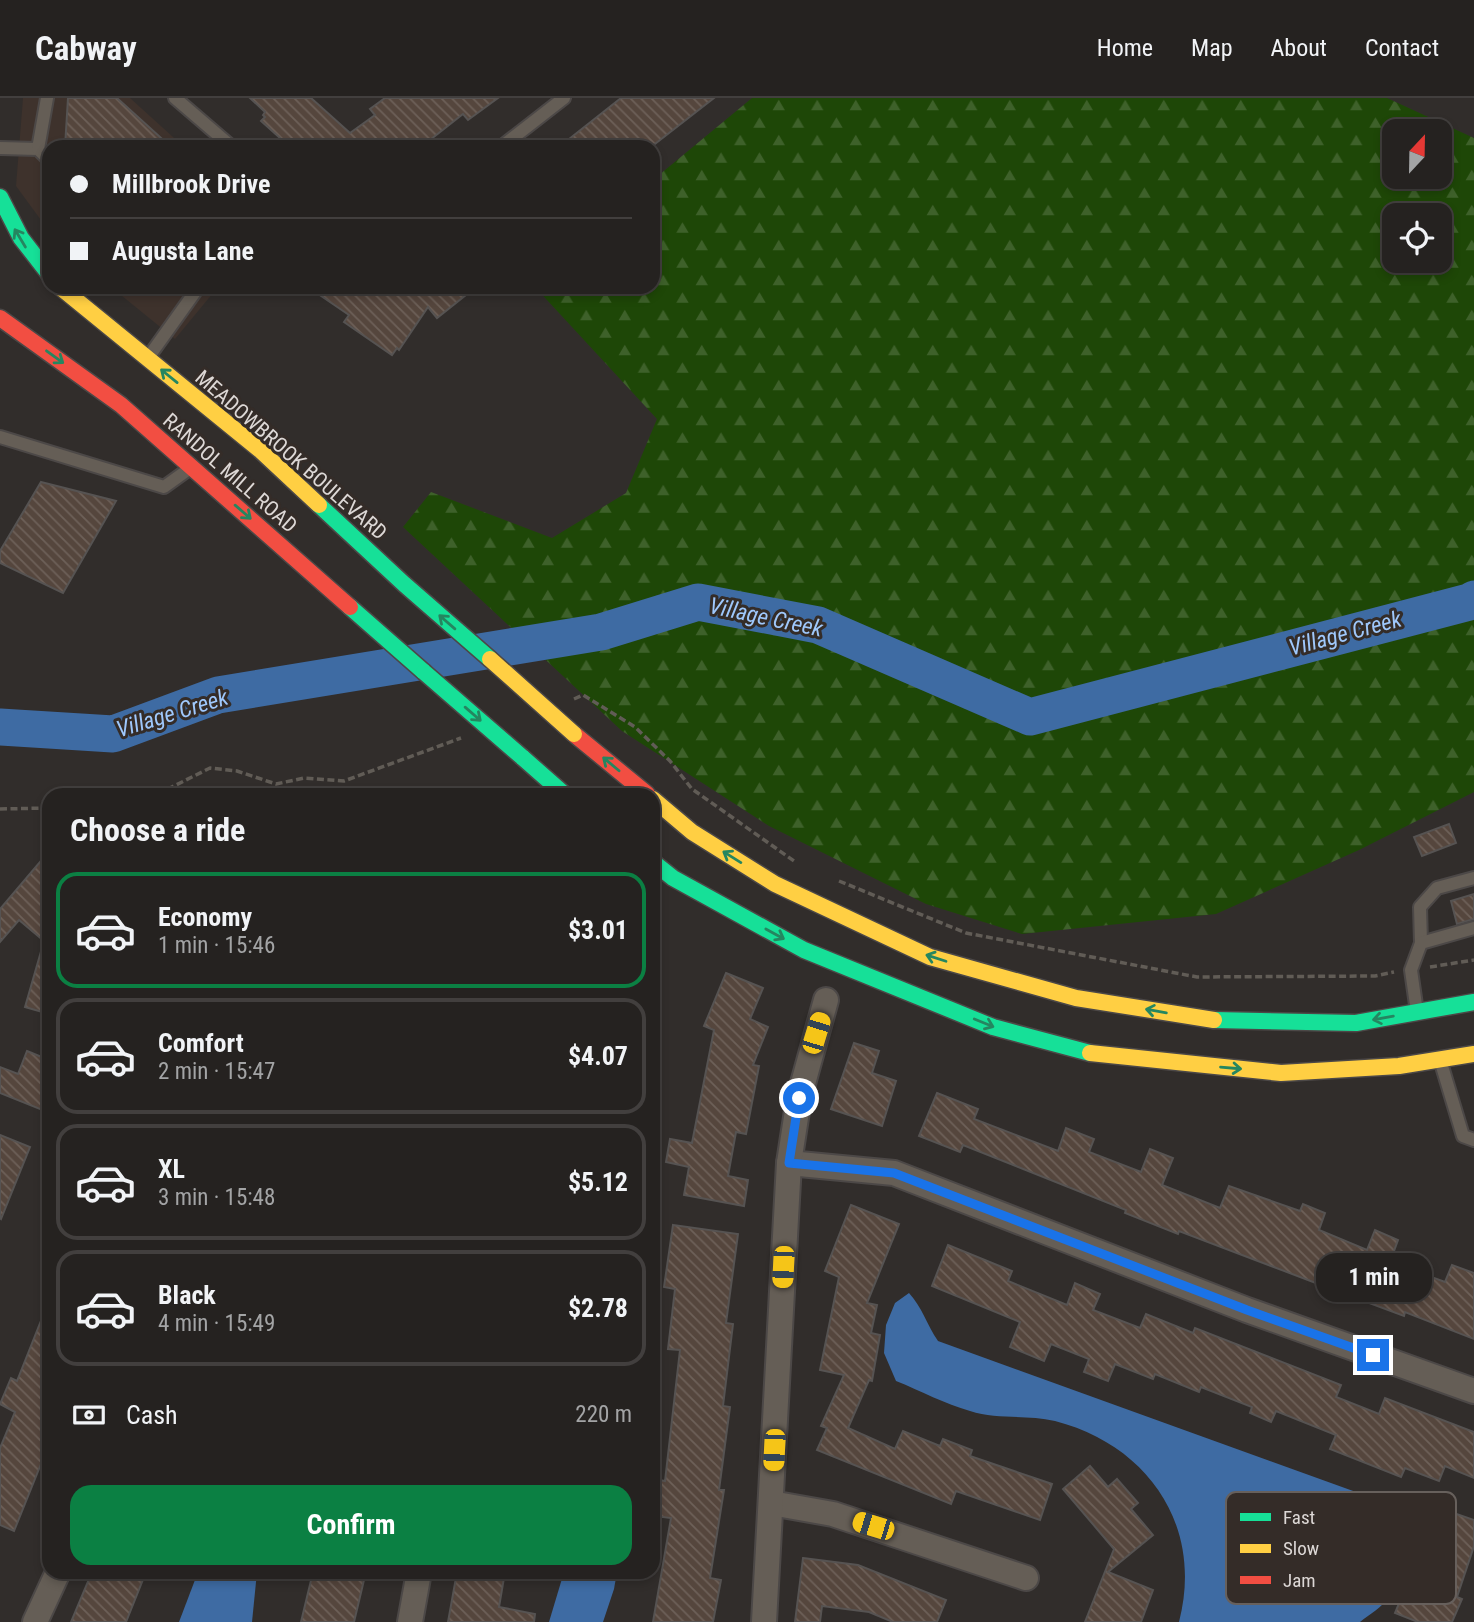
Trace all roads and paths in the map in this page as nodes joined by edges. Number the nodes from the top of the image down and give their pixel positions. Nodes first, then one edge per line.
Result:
1 (47, 98) edge
2 (175, 98) edge
3 (564, 98) edge
4 (224, 140) edge
5 (510, 140) edge
6 (0, 148) edge
7 (37, 149) junction
8 (42, 154) edge
9 (0, 197) edge
10 (20, 262) dead end
11 (42, 266) edge
12 (42, 276) edge
13 (69, 294) edge
14 (194, 294) edge
15 (0, 318) edge
16 (148, 359) junction
17 (0, 437) edge
18 (192, 467) junction
19 (570, 700) dead end
20 (467, 736) dead end
21 (170, 788) edge
22 (557, 788) edge
23 (640, 788) edge
24 (660, 805) edge
25 (42, 808) edge
26 (0, 809) edge
27 (802, 866) dead end
28 (660, 868) edge
29 (827, 876) dead end
30 (1474, 878) edge
31 (1474, 928) edge
32 (1421, 943) junction
33 (1474, 960) edge
34 (1411, 970) junction
35 (826, 1000) dead end
36 (1474, 1002) edge
37 (1418, 1012) junction
38 (1474, 1054) edge
39 (1440, 1059) junction
40 (1474, 1140) edge
41 (789, 1163) junction
42 (1474, 1391) edge
43 (772, 1503) junction
44 (1026, 1578) dead end
45 (55, 1579) edge
46 (418, 1579) edge
47 (35, 1622) edge
48 (410, 1622) edge
49 (764, 1622) edge

1 - 7 lane
2 - 4 lane
3 - 5 lane
6 - 7 lane
7 - 8 lane
11 -> 9 main road
10 - 12 main road
13 - 16 main road, MEADOWBROOK BOULEVARD
14 - 16 lane
15 -> 18 main road, RANDOL MILL ROAD
23 -> 16 main road, MEADOWBROOK BOULEVARD, bridge
17 - 18 lane
18 -> 22 main road, RANDOL MILL ROAD, bridge
19 - 27 path
20 - 21 path
37 -> 24 main road
25 - 26 path
28 -> 39 main road
29 - 34 path
30 - 32 lane
31 - 32 lane
32 - 34 lane
33 - 34 path
34 - 37 lane
35 - 41 street
36 - 37 main road
38 - 39 main road
39 - 40 lane
41 - 42 street
41 - 43 street
43 - 44 street
43 - 49 street
45 - 47 street
46 - 48 street

